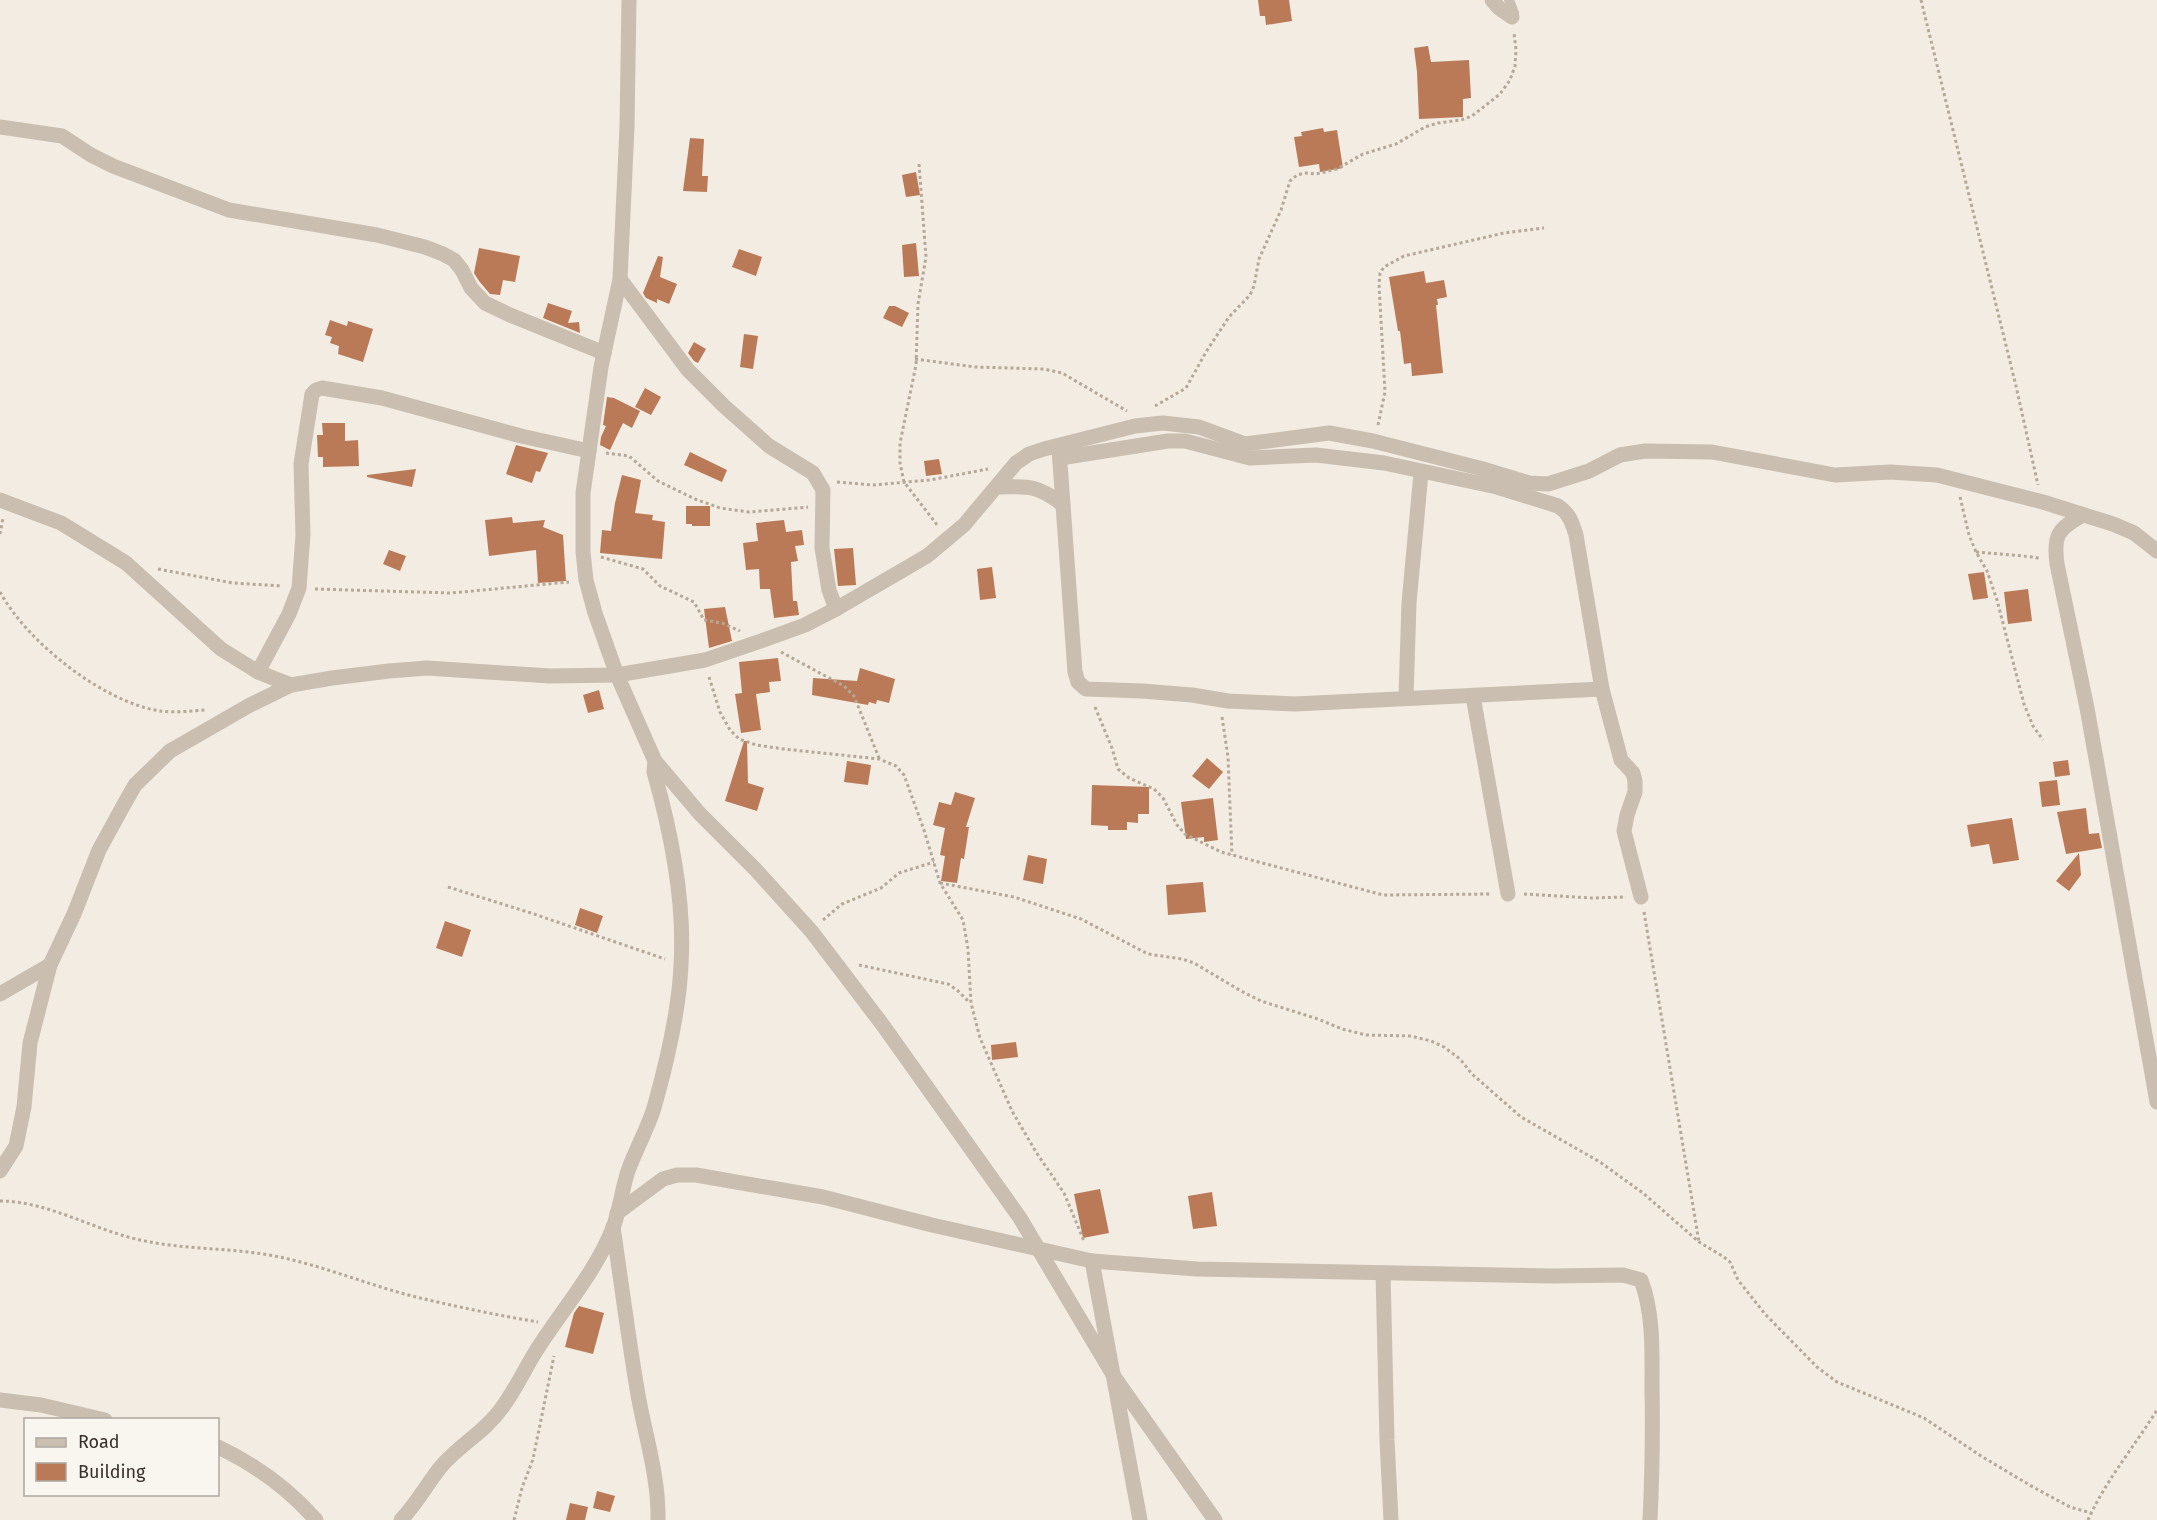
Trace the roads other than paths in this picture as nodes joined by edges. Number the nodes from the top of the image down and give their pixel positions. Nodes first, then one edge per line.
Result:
1 (629, 0) edge
2 (1492, 0) edge
3 (1509, 0) edge
4 (1513, 15) joint
5 (0, 127) edge
6 (620, 279) junction
7 (604, 353) junction
8 (589, 452) junction
9 (1059, 452) junction
10 (1421, 473) junction
11 (997, 487) junction
12 (0, 500) edge
13 (1063, 505) junction
14 (2083, 514) junction
15 (2157, 551) edge
16 (836, 609) junction
17 (258, 672) junction
18 (617, 675) junction
19 (291, 686) junction
20 (1602, 689) junction
21 (1473, 696) junction
22 (1406, 697) junction
23 (655, 761) junction
24 (1508, 894) road end
25 (1641, 897) road end
26 (50, 965) junction
27 (0, 994) edge
28 (2157, 1102) edge
29 (0, 1171) edge
30 (615, 1220) junction
31 (1039, 1250) junction
32 (1092, 1261) junction
33 (1383, 1273) junction
34 (1115, 1378) junction
35 (0, 1401) edge
36 (100, 1418) edge
37 (219, 1448) edge
38 (316, 1520) edge
39 (401, 1520) edge
40 (658, 1520) edge
41 (1140, 1520) edge
42 (1215, 1520) edge
43 (1391, 1520) edge
44 (1650, 1520) edge

1 - 6 street
2 - 4 street
3 - 4 lane
5 - 7 street
6 - 7 street
6 - 16 street
7 - 8 street
8 - 17 street
8 - 18 street
9 - 10 street
9 - 11 street
9 - 13 street
9 - 14 street
10 - 20 street
10 - 22 street
11 - 13 street
11 - 16 street
12 - 17 street
13 - 22 street
14 - 15 street
14 - 28 street
16 - 18 street
17 - 19 street
18 - 19 street
18 - 23 street
19 - 26 street
20 - 21 street
20 - 25 street
21 - 22 street
21 - 24 street
23 - 30 street
23 - 31 street
26 - 27 street
26 - 29 street
30 - 31 street
30 - 39 street
30 - 40 street
31 - 32 street
31 - 34 street
32 - 33 street
32 - 34 street
33 - 43 street
33 - 44 street
34 - 41 street
34 - 42 street
35 - 36 street
37 - 38 street

